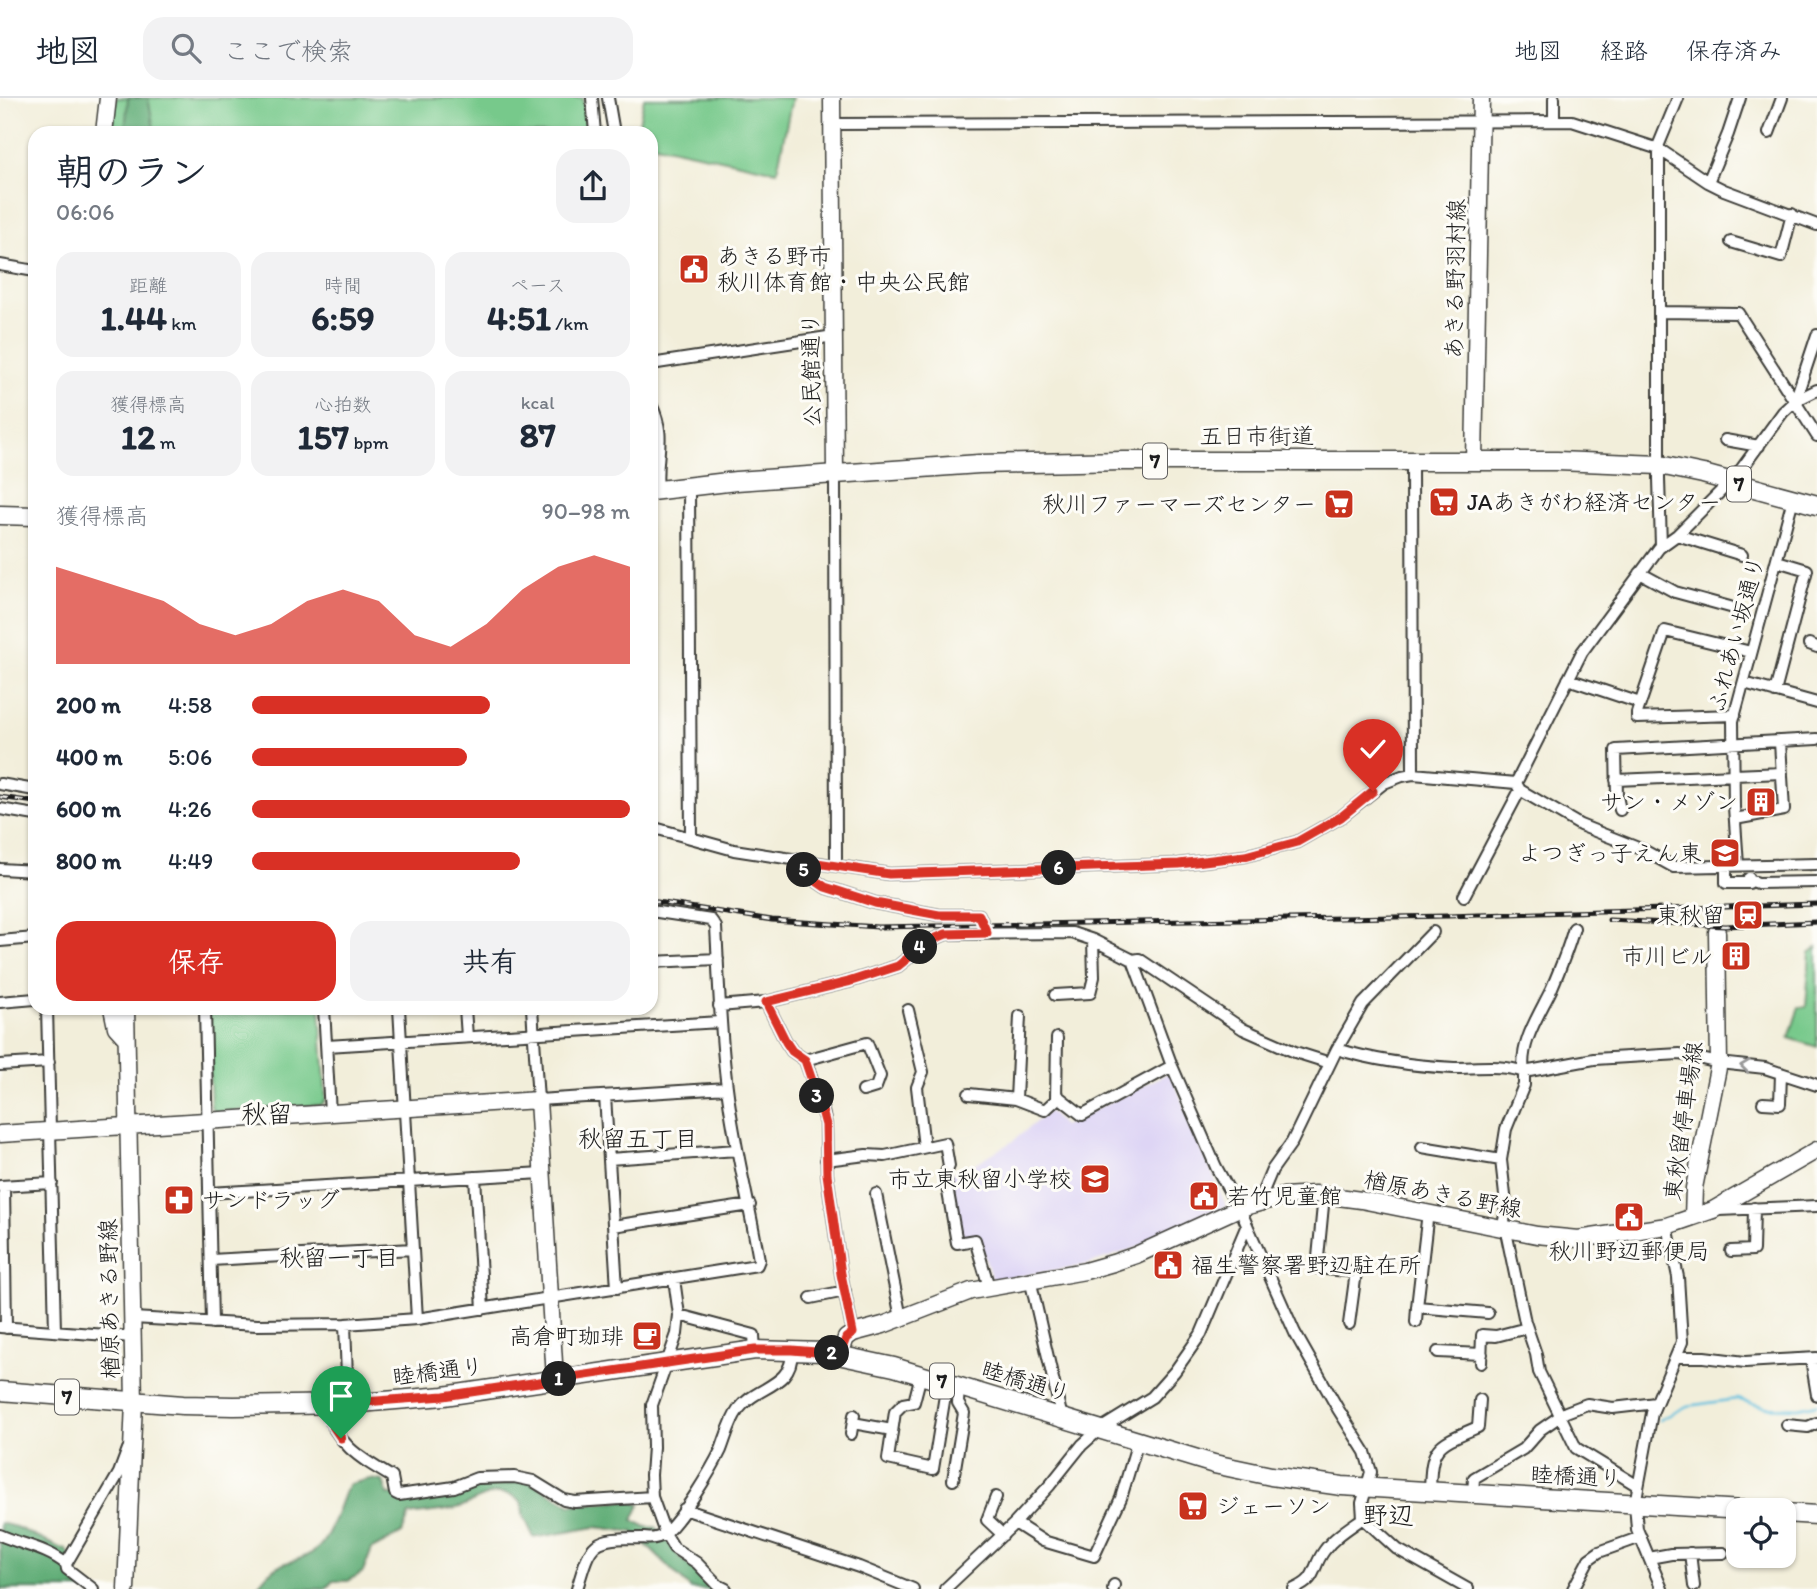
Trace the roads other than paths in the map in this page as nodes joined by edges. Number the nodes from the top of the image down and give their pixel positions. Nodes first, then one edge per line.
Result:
1 (108, 98) edge
2 (832, 98) edge
3 (1481, 98) edge
4 (1554, 98) edge
5 (1678, 98) edge
6 (1740, 98) edge
7 (1782, 98) edge
8 (609, 99) edge
9 (592, 101) edge
10 (1480, 121) junction
11 (1554, 121) junction
12 (832, 124) junction
13 (105, 126) edge
14 (594, 126) edge
15 (613, 126) edge
16 (1769, 133) dead end
17 (1659, 149) junction
18 (1708, 182) junction
19 (1792, 214) junction
20 (1817, 225) edge
21 (1731, 242) dead end
22 (0, 265) edge
23 (28, 270) edge
24 (1659, 312) junction
25 (1817, 335) edge
26 (834, 336) junction
27 (658, 363) edge
28 (1817, 390) edge
29 (1795, 401) junction
30 (658, 427) edge
31 (1817, 436) edge
32 (1725, 440) dead end
33 (658, 446) edge
34 (1759, 446) junction
35 (1412, 461) junction
36 (1474, 461) junction
37 (1660, 464) junction
38 (835, 474) junction
39 (1730, 481) junction
40 (689, 486) junction
41 (658, 490) edge
42 (1793, 499) junction
43 (1817, 505) edge
44 (0, 515) edge
45 (28, 516) edge
46 (1677, 535) junction
47 (1661, 546) junction
48 (1742, 555) dead end
49 (1777, 561) junction
50 (1640, 573) junction
51 (1730, 607) dead end
52 (1751, 652) junction
53 (1568, 680) junction
54 (1744, 683) junction
55 (1775, 692) junction
56 (1640, 703) junction
57 (1817, 703) edge
58 (1735, 715) junction
59 (1817, 739) edge
60 (1780, 742) junction
61 (1732, 745) junction
62 (1782, 773) junction
63 (1413, 775) junction
64 (1733, 775) junction
65 (1616, 780) junction
66 (0, 784) edge
67 (1518, 787) junction
68 (28, 788) edge
69 (0, 809) edge
70 (1620, 810) dead end
71 (28, 814) edge
72 (1735, 819) junction
73 (658, 829) edge
74 (691, 838) junction
75 (797, 860) junction
76 (1817, 864) edge
77 (836, 865) junction
78 (1726, 865) junction
79 (1744, 865) junction
80 (0, 869) edge
81 (28, 871) edge
82 (1749, 880) junction
83 (1817, 882) edge
84 (1464, 897) dead end
85 (658, 912) edge
86 (1574, 928) dead end
87 (1433, 932) dead end
88 (1717, 932) dead end
89 (987, 933) junction
90 (28, 938) edge
91 (0, 940) edge
92 (1093, 940) junction
93 (718, 959) junction
94 (1133, 960) junction
95 (658, 962) edge
96 (1055, 995) dead end
97 (28, 1000) edge
98 (0, 1002) edge
99 (766, 1002) junction
100 (719, 1006) junction
101 (908, 1010) dead end
102 (47, 1015) edge
103 (113, 1015) edge
104 (205, 1015) edge
105 (325, 1015) edge
106 (399, 1015) edge
107 (465, 1015) edge
108 (533, 1015) edge
109 (1020, 1016) dead end
110 (129, 1019) edge
111 (720, 1022) junction
112 (534, 1033) junction
113 (467, 1037) junction
114 (1057, 1038) dead end
115 (401, 1041) junction
116 (327, 1046) junction
117 (1337, 1049) junction
118 (805, 1060) junction
119 (49, 1062) junction
120 (1330, 1063) junction
121 (1719, 1063) junction
122 (0, 1065) edge
123 (1171, 1066) junction
124 (1524, 1072) junction
125 (1781, 1073) junction
126 (1817, 1085) edge
127 (727, 1088) junction
128 (863, 1091) dead end
129 (969, 1094) dead end
130 (605, 1096) junction
131 (1016, 1099) junction
132 (1056, 1099) junction
133 (538, 1100) junction
134 (1763, 1103) dead end
135 (405, 1108) junction
136 (330, 1113) junction
137 (206, 1121) junction
138 (127, 1126) junction
139 (51, 1130) junction
140 (0, 1134) edge
141 (924, 1147) junction
142 (1422, 1147) dead end
143 (737, 1150) junction
144 (1817, 1150) edge
145 (609, 1159) junction
146 (826, 1160) junction
147 (1501, 1160) junction
148 (542, 1173) junction
149 (475, 1177) junction
150 (409, 1181) junction
151 (52, 1183) junction
152 (2, 1186) edge
153 (209, 1193) junction
154 (876, 1194) dead end
155 (1324, 1195) junction
156 (1259, 1201) junction
157 (750, 1205) junction
158 (1817, 1206) edge
159 (1754, 1208) junction
160 (1237, 1209) junction
161 (1713, 1210) junction
162 (1428, 1212) junction
163 (1693, 1217) junction
164 (1247, 1225) junction
165 (613, 1226) junction
166 (1667, 1226) junction
167 (1505, 1228) junction
168 (413, 1249) junction
169 (1731, 1251) dead end
170 (211, 1260) junction
171 (674, 1279) junction
172 (1030, 1279) junction
173 (989, 1287) junction
174 (617, 1288) junction
175 (845, 1291) junction
176 (550, 1298) junction
177 (811, 1298) dead end
178 (1417, 1307) junction
179 (483, 1309) junction
180 (1488, 1313) dead end
181 (679, 1315) junction
182 (133, 1318) junction
183 (417, 1318) junction
184 (901, 1318) junction
185 (1416, 1322) dead end
186 (212, 1323) junction
187 (345, 1324) junction
188 (1349, 1324) dead end
189 (3, 1328) edge
190 (1527, 1328) junction
191 (55, 1331) junction
192 (853, 1333) junction
193 (133, 1337) junction
194 (755, 1350) junction
195 (792, 1350) junction
196 (1438, 1352) dead end
197 (840, 1354) junction
198 (1677, 1357) junction
199 (1814, 1358) edge
200 (669, 1362) junction
201 (921, 1375) junction
202 (555, 1379) junction
203 (953, 1384) junction
204 (0, 1391) edge
205 (1817, 1395) edge
206 (1480, 1400) dead end
207 (134, 1402) junction
208 (1656, 1402) junction
209 (348, 1404) junction
210 (324, 1405) junction
211 (1560, 1415) junction
212 (1062, 1418) junction
213 (1817, 1423) edge
214 (853, 1424) dead end
215 (1787, 1425) dead end
216 (1100, 1429) junction
217 (892, 1430) junction
218 (134, 1433) junction
219 (1138, 1441) junction
220 (953, 1480) dead end
221 (1366, 1487) junction
222 (1430, 1491) junction
223 (1473, 1494) junction
224 (1637, 1495) junction
225 (652, 1497) junction
226 (996, 1497) dead end
227 (1726, 1508) edge
228 (684, 1509) junction
229 (1796, 1514) edge
230 (1817, 1515) edge
231 (1363, 1518) junction
232 (1015, 1523) junction
233 (665, 1534) junction
234 (0, 1535) edge
235 (1003, 1535) junction
236 (1641, 1537) junction
237 (1690, 1553) junction
238 (1723, 1553) dead end
239 (1649, 1558) junction
240 (66, 1564) junction
241 (1311, 1584) edge
242 (1694, 1586) dead end
243 (93, 1589) edge
244 (126, 1589) edge
245 (577, 1589) edge
246 (726, 1589) edge
247 (913, 1589) edge
248 (945, 1589) edge
249 (1294, 1589) edge
250 (1468, 1589) edge
251 (1573, 1589) edge
252 (1662, 1589) edge

1 - 13 main road
2 - 12 main road, 公民館通り
3 - 10 main road, あきる野羽村線
4 - 11 street
5 - 17 street
6 - 18 street
7 - 16 street
8 - 9 street
8 - 15 street
9 - 14 street
10 - 11 street
10 - 12 street
10 - 36 main road, あきる野羽村線
11 - 17 street
12 - 26 main road, 公民館通り
17 - 18 street
17 - 24 street
18 - 19 street
19 - 20 street
19 - 21 street
22 - 23 street
24 - 29 street
24 - 37 street
25 - 29 street
26 - 27 street
26 - 38 main road, 公民館通り
28 - 29 street
29 - 31 street
29 - 34 street
30 - 33 street
32 - 34 street
34 - 39 street
35 - 36 main road, 五日市街道 / 7
35 - 38 main road, 五日市街道 / 7
35 - 63 street
36 - 37 main road, 五日市街道 / 7
37 - 39 main road, 五日市街道 / 7
37 - 47 street
38 - 40 main road, 五日市街道 / 7
38 - 77 street
39 - 42 main road, 五日市街道 / 7
39 - 46 street
40 - 41 main road, 五日市街道 / 7
40 - 74 street
42 - 43 main road, 五日市街道 / 7
42 - 49 street, ふれあい坂通り
44 - 45 main road
46 - 47 street
46 - 48 street
47 - 50 street
49 - 52 street, ふれあい坂通り
49 - 55 street
50 - 51 street
50 - 53 street
52 - 54 street, ふれあい坂通り
52 - 56 street
53 - 56 street
53 - 67 street
54 - 55 street
54 - 58 street, ふれあい坂通り
55 - 57 street
56 - 58 street
58 - 61 street, ふれあい坂通り
59 - 60 street
60 - 61 street
60 - 62 street
61 - 64 street, ふれあい坂通り
61 - 65 street
62 - 64 street
62 - 72 street
63 - 67 street
63 - 77 street
64 - 65 street
64 - 72 street, ふれあい坂通り
65 - 70 street
66 - 68 street
67 - 78 street
67 - 84 street
69 - 71 street
72 - 79 street, ふれあい坂通り
73 - 74 street
74 - 75 street
75 - 77 street
75 - 89 street
76 - 79 street
78 - 79 street
78 - 82 street
79 - 82 street, ふれあい坂通り
80 - 81 street
82 - 83 street
85 - 93 street
86 - 124 street
87 - 117 street
88 - 121 main road, 東秋留停車場線
89 - 92 street
89 - 99 street
90 - 91 street
92 - 94 street
92 - 96 street
93 - 95 street
93 - 100 street
94 - 120 street
94 - 123 street
97 - 98 street
99 - 100 street
99 - 118 street
100 - 111 street
101 - 141 street
102 - 119 street
103 - 110 main road
104 - 137 street
105 - 116 street
106 - 115 street
107 - 113 street
108 - 112 street
109 - 131 street
110 - 138 main road, 楢原あきる野線
111 - 112 street
111 - 127 street
112 - 113 street
112 - 133 street
113 - 115 street
114 - 132 street
115 - 116 street
115 - 135 street
116 - 136 street
117 - 120 street
117 - 124 street
118 - 128 street
118 - 146 street
119 - 122 street
119 - 139 street
120 - 156 street
121 - 124 street
125 -> 121 street
121 - 163 main road, 東秋留停車場線
123 - 132 street
123 - 160 street
124 - 147 street
125 - 126 street
125 - 134 street
127 - 130 street
127 - 143 street
129 - 131 street
130 - 133 street
130 - 145 street
131 - 132 street
133 - 135 main road
133 - 148 main road
135 - 136 main road
135 - 150 street
136 - 137 main road
137 - 138 main road
137 - 153 street
138 - 139 main road
138 - 182 main road, 楢原あきる野線
139 - 140 main road
139 - 151 street
141 - 146 street
141 - 173 street
142 - 147 street
143 - 145 street
143 - 157 street
144 - 161 main road, 東秋留停車場線
145 - 165 street
146 - 175 street
147 - 167 street
148 - 149 street
148 - 176 main road
149 - 150 street
149 - 179 street
150 - 153 street
150 - 168 street
151 - 152 street
151 - 191 street
152 - 189 street
153 - 170 street
154 - 184 street
155 - 156 main road, 楢原あきる野線
155 - 162 main road, 楢原あきる野線
155 - 188 street
156 - 160 main road, 楢原あきる野線
157 - 165 street
157 - 171 street
158 - 159 street
159 - 161 street
159 - 169 street
160 - 164 street
160 - 172 main road, 楢原あきる野線
161 - 163 main road, 東秋留停車場線
162 - 167 main road, 楢原あきる野線
162 - 178 street
163 - 166 main road, 楢原あきる野線
164 - 216 street
164 - 221 street
165 - 174 street
166 - 167 main road, 楢原あきる野線
166 - 198 street
167 - 190 street
168 - 170 street
168 - 183 street
170 - 186 street
171 - 174 street
171 - 181 street
172 - 173 main road, 楢原あきる野線
172 - 212 street
173 - 184 main road, 楢原あきる野線
174 - 176 street
175 - 177 street
175 - 192 street
176 - 179 street
176 - 202 main road
178 - 180 street
178 - 185 street
179 - 183 street
181 - 194 street
181 - 200 street
182 - 186 street
182 - 193 main road, 楢原あきる野線
183 - 187 street
184 - 192 main road, 楢原あきる野線
186 - 187 street
187 - 209 street
189 - 191 street
190 - 196 street
190 - 211 street
191 - 193 street
192 - 197 main road
193 - 207 main road, 楢原あきる野線
194 - 195 main road, 睦橋通り / 7
194 - 200 main road, 睦橋通り / 7
195 - 197 main road, 睦橋通り / 7
195 - 228 street
197 - 201 main road, 睦橋通り / 7
198 - 199 street
198 - 208 street
199 - 205 street
200 - 202 main road, 睦橋通り / 7
200 - 225 street
201 - 203 main road, 睦橋通り / 7
201 - 217 street
202 - 209 main road, 睦橋通り / 7
203 - 212 main road, 睦橋通り / 7
203 - 217 street
203 - 220 street
204 - 207 main road, 睦橋通り / 7
206 - 222 street
207 - 210 main road, 睦橋通り / 7
207 - 218 main road, 楢原あきる野線
208 - 211 street
208 - 224 street
209 - 210 main road, 睦橋通り / 7
210 - 225 street
211 - 223 street
211 - 224 street
212 - 216 main road, 睦橋通り / 7
213 - 215 street
214 - 217 street
216 - 219 main road, 睦橋通り / 7
216 - 232 street
218 - 240 street
218 - 244 main road, 楢原あきる野線
219 - 221 main road, 睦橋通り / 7
219 - 232 street
221 - 222 main road, 睦橋通り / 7
221 - 231 street
222 - 223 main road, 睦橋通り / 7
223 - 224 main road, 睦橋通り / 7
224 - 227 main road, 睦橋通り / 7
224 - 236 street
225 - 233 street
226 - 235 street
228 - 233 street
228 - 247 street
229 - 230 main road
231 - 241 street
231 - 250 street
232 - 235 street
233 - 245 street
233 - 246 street
234 - 240 street
235 - 248 street
236 - 239 street
236 - 251 street
237 - 238 street
237 - 239 street
237 - 242 street
239 - 252 street
240 - 243 street
241 - 249 street

